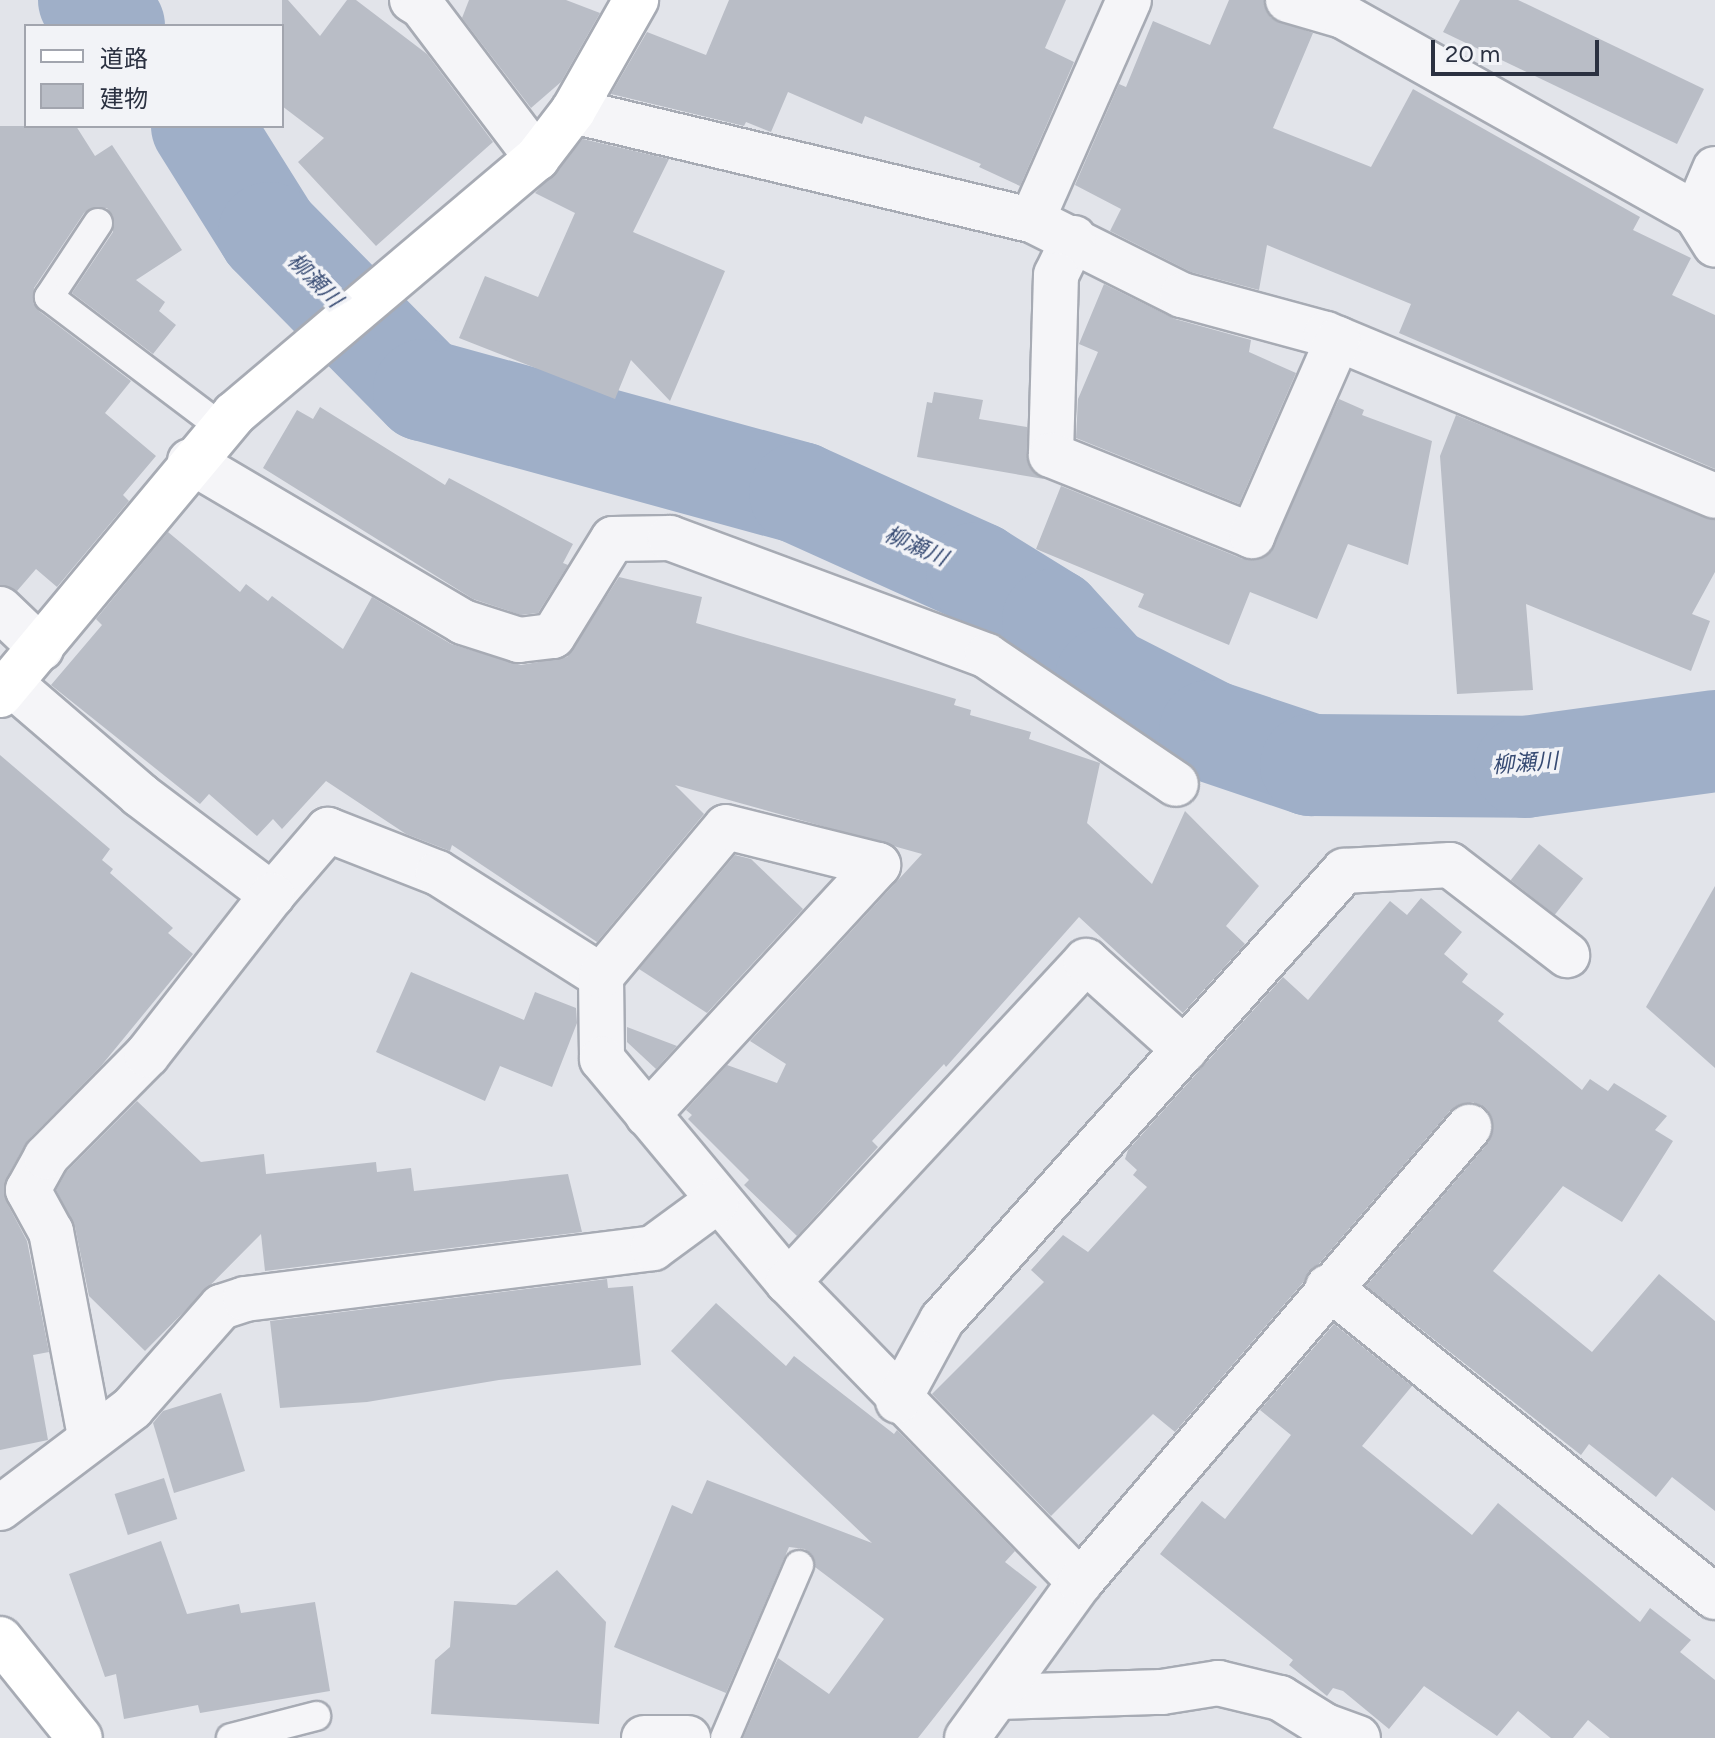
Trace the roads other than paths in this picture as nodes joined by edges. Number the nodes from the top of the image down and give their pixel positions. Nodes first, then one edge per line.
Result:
1 (412, 0) edge
2 (636, 0) edge
3 (1129, 0) edge
4 (1288, 0) edge
5 (573, 111) junction
6 (537, 158) junction
7 (1715, 169) edge
8 (1032, 220) junction
9 (98, 223) dead end
10 (1705, 229) edge
11 (1074, 238) junction
12 (1338, 339) junction
13 (222, 428) junction
14 (190, 461) junction
15 (1715, 496) edge
16 (0, 609) edge
17 (41, 648) junction
18 (5, 689) edge
19 (1176, 784) dead end
20 (272, 895) junction
21 (1567, 955) dead end
22 (601, 976) junction
23 (1185, 1050) junction
24 (647, 1115) junction
25 (1469, 1127) dead end
26 (717, 1201) junction
27 (788, 1282) junction
28 (1328, 1287) junction
29 (898, 1401) junction
30 (90, 1436) junction
31 (0, 1508) edge
32 (799, 1565) dead end
33 (1080, 1582) junction
34 (1715, 1597) edge
35 (0, 1639) edge
36 (999, 1697) junction
37 (316, 1716) dead end
38 (1335, 1734) edge
39 (80, 1738) edge
40 (231, 1738) edge
41 (644, 1738) edge
42 (688, 1738) edge
43 (725, 1738) edge
44 (967, 1738) edge

1 - 6 street
2 - 5 street
3 - 8 street
4 - 10 street
5 - 6 street
5 - 8 street
6 - 13 street
7 - 10 street
8 - 11 street
9 - 13 lane
11 - 12 street
11 - 12 street
12 - 15 street
13 - 14 street
14 - 17 street
14 - 19 street
16 - 17 street
17 - 18 street
18 - 20 street
20 - 22 street
20 - 30 street
21 - 23 street
22 - 24 street
22 - 24 street
23 - 27 street
23 - 29 street
24 - 26 street
25 - 28 street
26 - 27 street
26 - 30 street
27 - 29 street
28 - 33 street
28 - 34 street
29 - 33 street
30 - 31 street
32 - 43 lane
33 - 36 street
35 - 39 street
36 - 38 street
36 - 44 street
37 - 40 lane
41 - 42 street

